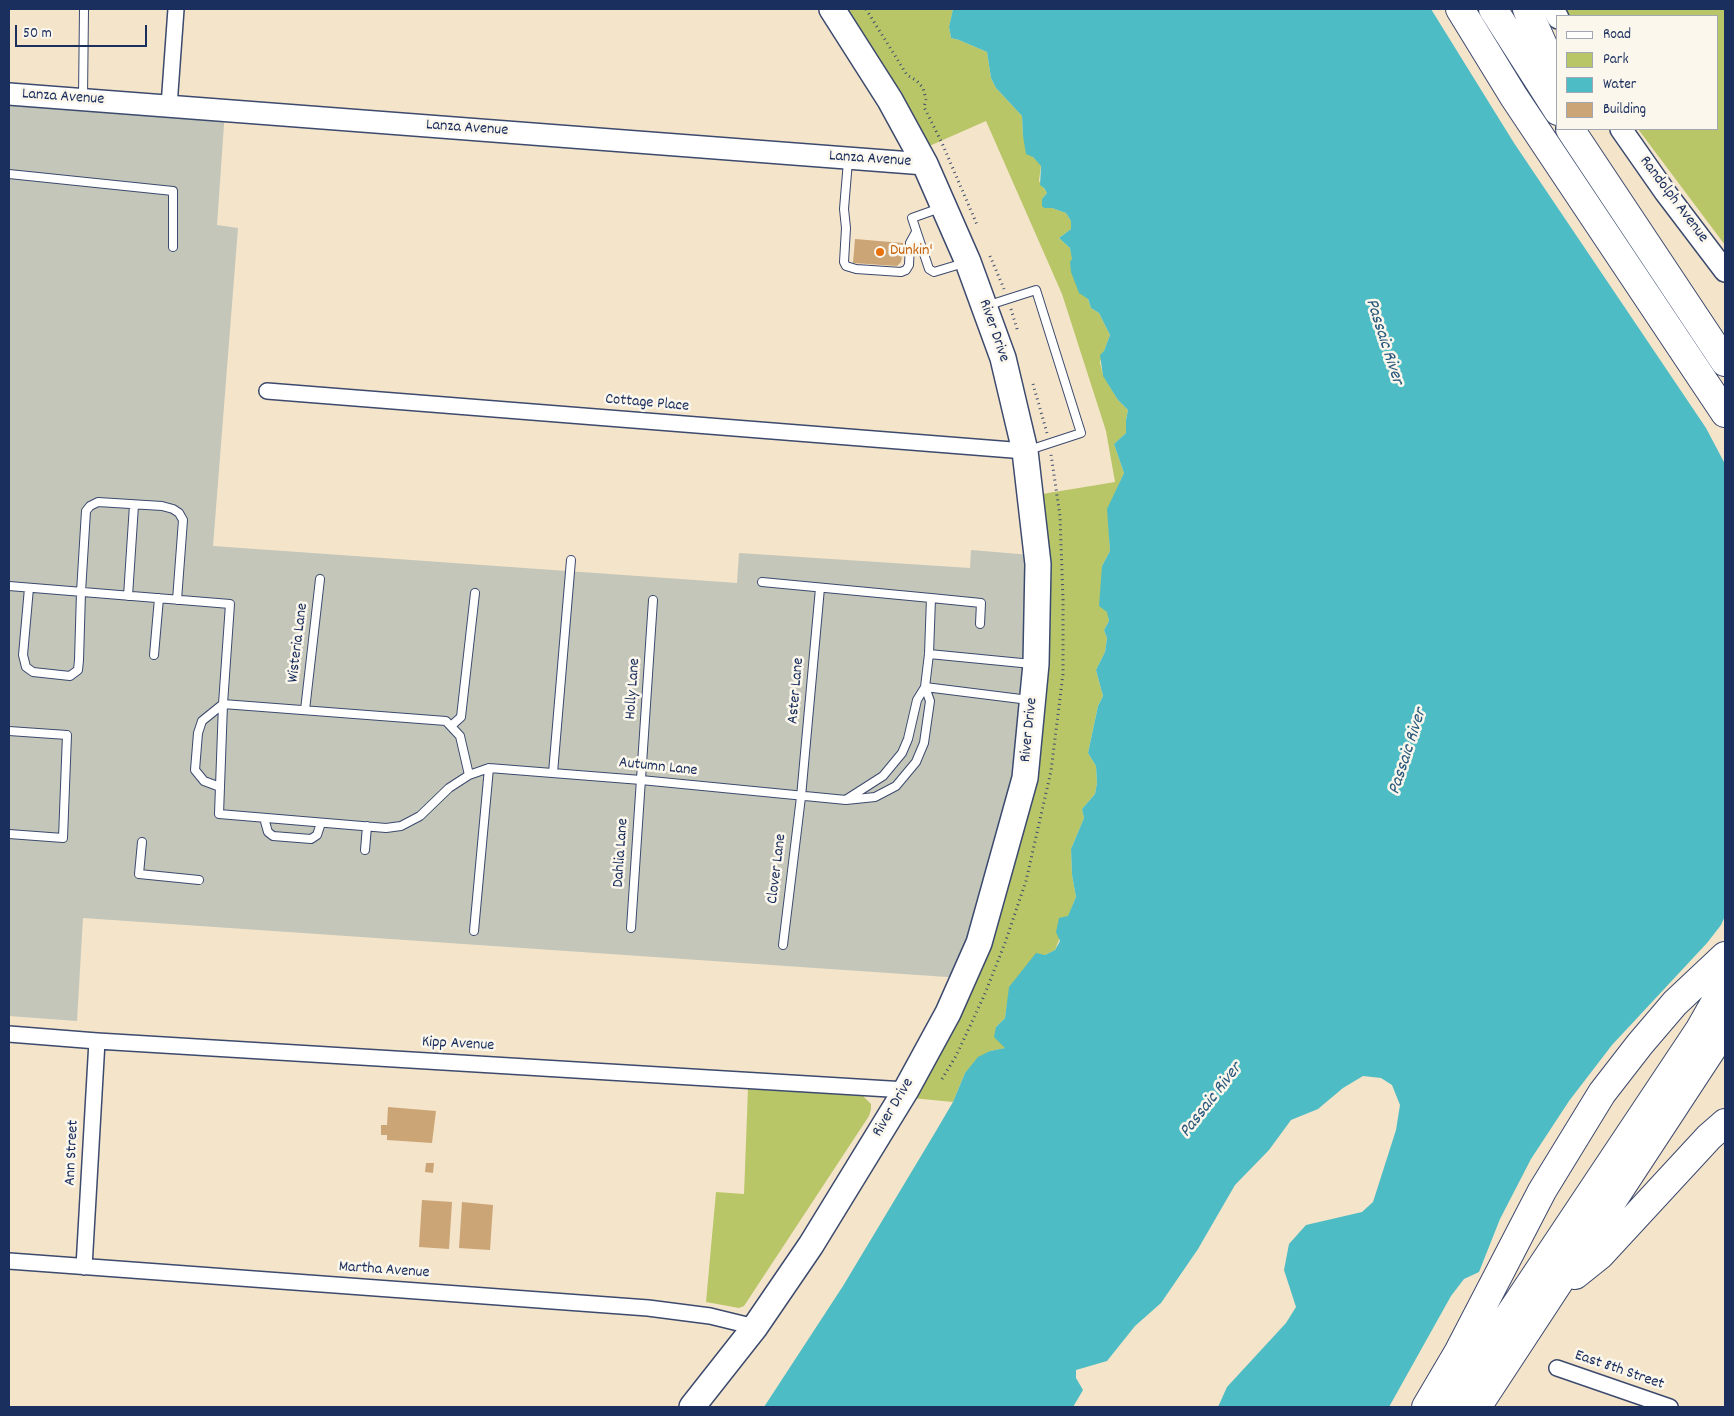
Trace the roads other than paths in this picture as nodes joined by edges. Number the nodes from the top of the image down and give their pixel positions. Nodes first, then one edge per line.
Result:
1 (84, 9) edge
2 (176, 9) edge
3 (832, 9) edge
4 (1460, 9) edge
5 (1493, 9) edge
6 (1527, 9) edge
7 (1556, 74) edge
8 (9, 94) edge
9 (83, 99) junction
10 (169, 106) junction
11 (1556, 108) edge
12 (1571, 130) edge
13 (1585, 130) edge
14 (1622, 130) edge
15 (848, 158) junction
16 (925, 164) junction
17 (9, 174) edge
18 (944, 207) junction
19 (916, 232) junction
20 (173, 247) dead end
21 (979, 258) junction
22 (1725, 271) edge
23 (984, 307) junction
24 (1725, 361) edge
25 (268, 391) dead end
26 (1725, 413) edge
27 (1025, 451) junction
28 (134, 505) junction
29 (571, 560) dead end
30 (320, 579) dead end
31 (762, 582) dead end
32 (9, 586) edge
33 (29, 588) junction
34 (820, 588) junction
35 (81, 592) junction
36 (474, 593) dead end
37 (128, 596) junction
38 (159, 598) junction
39 (932, 598) junction
40 (177, 600) junction
41 (653, 600) dead end
42 (980, 624) dead end
43 (929, 654) junction
44 (154, 655) dead end
45 (1036, 664) junction
46 (925, 688) junction
47 (1032, 700) junction
48 (223, 704) junction
49 (305, 710) junction
50 (452, 726) junction
51 (9, 731) edge
52 (490, 768) junction
53 (553, 772) junction
54 (469, 775) junction
55 (642, 780) junction
56 (220, 787) junction
57 (801, 797) junction
58 (846, 800) junction
59 (264, 818) junction
60 (321, 822) junction
61 (367, 826) junction
62 (9, 834) edge
63 (142, 842) dead end
64 (365, 850) dead end
65 (199, 880) dead end
66 (631, 928) dead end
67 (474, 931) dead end
68 (783, 945) dead end
69 (1725, 956) edge
70 (1725, 972) edge
71 (1725, 985) edge
72 (1725, 1029) edge
73 (9, 1034) edge
74 (97, 1041) junction
75 (906, 1090) junction
76 (1725, 1123) edge
77 (1569, 1146) junction
78 (9, 1262) edge
79 (84, 1267) junction
80 (1554, 1291) junction
81 (755, 1326) junction
82 (1557, 1368) dead end
83 (692, 1407) edge
84 (1426, 1407) edge
85 (1448, 1407) edge
86 (1477, 1407) edge
87 (1670, 1407) edge

1 - 9 lane
2 - 10 street
3 - 16 main road, River Drive
4 - 26 highway
5 - 11 highway
6 - 7 highway
8 - 9 street, Lanza Avenue
9 - 10 street, Lanza Avenue
10 - 15 street, Lanza Avenue
12 - 24 highway
13 - 24 highway
14 - 22 street, Randolph Avenue
15 - 16 street, Lanza Avenue
15 - 19 lane
16 - 18 main road, River Drive
17 - 20 lane
18 - 19 lane
18 - 21 main road, River Drive
19 - 21 lane
21 - 23 main road, River Drive
23 - 27 main road, River Drive
23 - 27 lane
25 - 27 street, Cottage Place
27 - 45 main road, River Drive
28 - 35 lane
28 - 37 lane
28 - 40 lane
29 - 53 lane
30 - 49 lane, Wisteria Lane
31 - 34 lane
32 - 33 lane
33 - 35 lane
33 - 35 lane
34 - 39 lane
34 - 57 lane, Aster Lane
35 - 37 lane
36 - 50 lane
37 - 38 lane
38 - 40 lane
38 - 44 lane
39 - 42 lane
39 - 43 lane, Autumn Lane
40 - 48 lane, Autumn Lane
41 - 55 lane, Holly Lane
43 - 45 lane
43 - 46 lane, Autumn Lane
45 - 47 main road, River Drive
46 - 47 lane
46 - 58 lane, Autumn Lane
46 - 58 lane, Autumn Lane
47 - 75 main road, River Drive
48 - 49 lane
48 - 56 lane, Autumn Lane
48 - 56 lane
49 - 50 lane
50 - 54 lane
51 - 62 lane
52 - 53 lane, Autumn Lane
52 - 54 lane, Autumn Lane
52 - 67 lane
53 - 55 lane, Autumn Lane
54 - 61 lane, Autumn Lane
55 - 57 lane, Autumn Lane
55 - 66 lane, Dahlia Lane
56 - 59 lane, Autumn Lane
57 - 58 lane, Autumn Lane
57 - 68 lane, Clover Lane
59 - 60 lane, Autumn Lane
59 - 60 lane
60 - 61 lane, Autumn Lane
61 - 64 lane
63 - 65 lane
69 - 77 highway
70 - 77 highway
71 - 85 highway
72 - 80 highway
73 - 74 street, Kipp Avenue
74 - 75 street, Kipp Avenue
74 - 79 street, Ann Street
75 - 81 main road, River Drive
76 - 80 highway
77 - 84 highway
78 - 79 street, Martha Avenue
79 - 81 street, Martha Avenue
80 - 86 highway
81 - 83 main road, River Drive
82 - 87 street, East 8th Street

